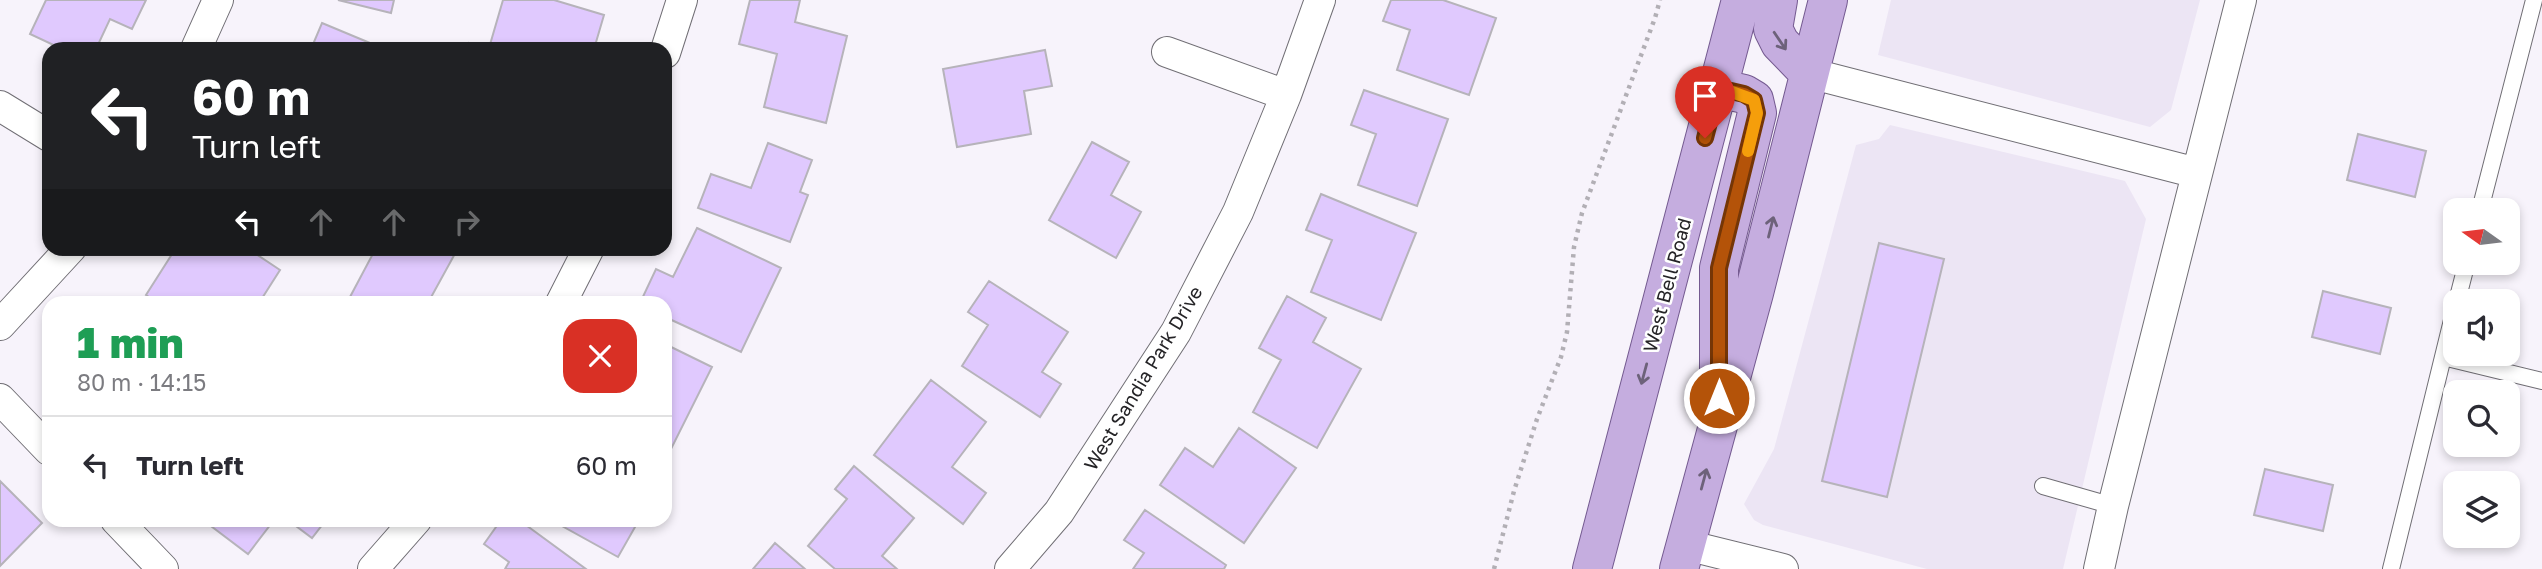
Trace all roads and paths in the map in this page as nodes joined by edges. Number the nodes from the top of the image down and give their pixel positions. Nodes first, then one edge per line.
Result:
1 (218, 0) edge
2 (682, 0) edge
3 (1320, 0) edge
4 (1660, 0) edge
5 (1741, 0) edge
6 (1778, 0) edge
7 (1828, 0) edge
8 (2241, 0) edge
9 (2534, 0) edge
10 (199, 42) edge
11 (669, 42) edge
12 (1167, 52) dead end
13 (1809, 73) junction
14 (1718, 88) junction
15 (1286, 95) junction
16 (0, 106) edge
17 (42, 132) edge
18 (2197, 173) junction
19 (2483, 198) edge
20 (64, 256) edge
21 (585, 256) edge
22 (565, 296) edge
23 (0, 325) edge
24 (2443, 357) edge
25 (2480, 366) edge
26 (2542, 381) edge
27 (0, 398) edge
28 (1719, 425) junction
29 (42, 443) edge
30 (2043, 486) dead end
31 (2113, 506) junction
32 (123, 527) edge
33 (410, 527) edge
34 (1683, 557) edge
35 (163, 569) edge
36 (373, 569) edge
37 (1010, 569) edge
38 (1494, 569) edge
39 (1592, 569) edge
40 (1783, 569) edge
41 (2099, 569) edge
42 (2390, 569) edge

1 - 10 street
2 - 11 street
3 - 15 street, West Sandia Park Drive
4 - 38 path
5 - 14 main road, West Bell Road
6 -> 13 main road
7 - 13 main road
8 - 18 street
9 - 19 lane
12 - 15 street
13 - 18 street
28 -> 13 main road
14 - 28 main road
14 -> 39 main road, West Bell Road
15 - 37 street, West Sandia Park Drive
16 - 17 street
18 - 31 street
20 - 23 street
21 - 22 street
24 - 42 lane
25 - 26 lane
27 - 29 street
34 -> 28 main road
30 - 31 lane
31 - 41 street
32 - 35 street
33 - 36 street
34 - 40 street

